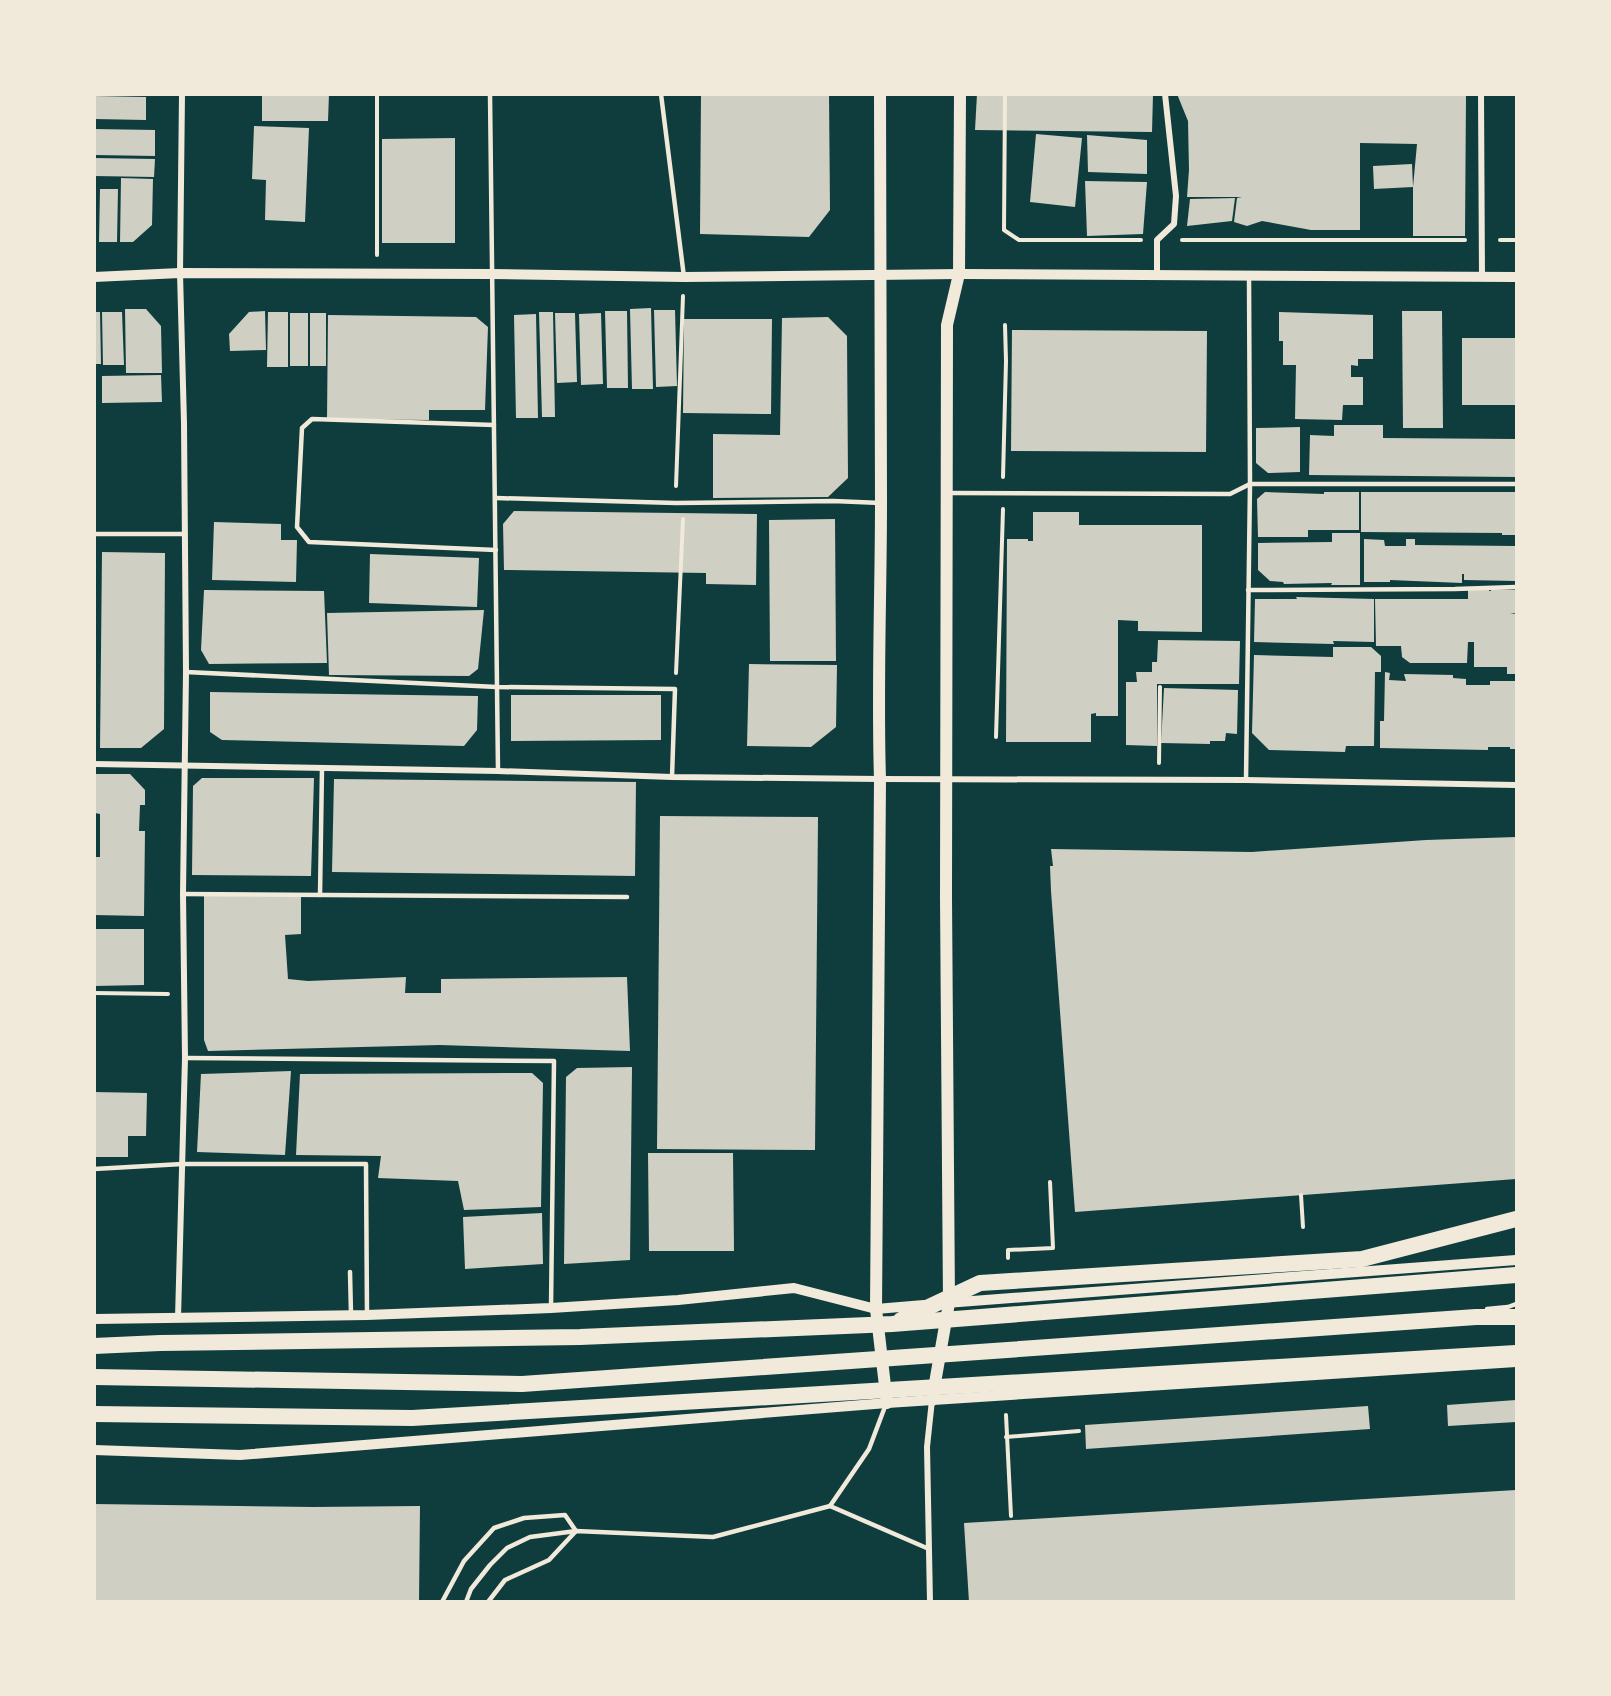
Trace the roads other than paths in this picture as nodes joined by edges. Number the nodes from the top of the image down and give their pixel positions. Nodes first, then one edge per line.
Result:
1 (182, 94) edge
2 (490, 94) edge
3 (661, 94) edge
4 (880, 94) edge
5 (960, 94) edge
6 (1166, 94) edge
7 (1481, 94) edge
8 (180, 273) junction
9 (491, 274) junction
10 (959, 274) junction
11 (880, 275) junction
12 (1157, 275) junction
13 (1249, 276) junction
14 (94, 277) edge
15 (684, 277) junction
16 (1482, 277) junction
17 (1516, 277) edge
18 (494, 425) junction
19 (1250, 484) junction
20 (1516, 484) edge
21 (946, 493) junction
22 (496, 498) junction
23 (881, 503) junction
24 (94, 534) edge
25 (185, 534) junction
26 (496, 550) junction
27 (1516, 586) edge
28 (1248, 590) junction
29 (186, 672) junction
30 (497, 687) junction
31 (94, 764) edge
32 (185, 766) junction
33 (322, 768) junction
34 (498, 771) junction
35 (672, 777) junction
36 (946, 778) junction
37 (880, 779) junction
38 (1246, 780) junction
39 (1516, 784) edge
40 (183, 894) junction
41 (320, 895) junction
42 (627, 897) dead end
43 (185, 1058) junction
44 (182, 1164) junction
45 (94, 1168) edge
46 (1516, 1219) edge
47 (1516, 1260) edge
48 (350, 1272) dead end
49 (1516, 1275) edge
50 (949, 1303) junction
51 (1516, 1304) edge
52 (551, 1308) junction
53 (876, 1309) junction
54 (1514, 1311) edge
55 (1475, 1313) junction
56 (351, 1315) junction
57 (367, 1315) junction
58 (1407, 1316) dead end
59 (94, 1318) edge
60 (178, 1318) junction
61 (892, 1324) junction
62 (94, 1346) edge
63 (1516, 1353) edge
64 (1516, 1362) edge
65 (94, 1377) edge
66 (932, 1400) junction
67 (887, 1403) junction
68 (94, 1414) edge
69 (94, 1450) edge
70 (830, 1506) junction
71 (576, 1531) junction
72 (929, 1549) junction
73 (442, 1602) edge
74 (466, 1602) edge
75 (488, 1602) edge
76 (930, 1602) edge

1 - 8 street
2 - 9 lane
3 - 15 lane
4 - 11 main road
5 - 10 main road
6 - 12 street
7 - 16 street
8 - 9 street
8 - 14 street
8 - 25 street
9 - 15 street
9 - 18 lane
10 - 11 street
10 - 12 street
10 - 21 main road
11 - 15 street
11 - 23 main road
12 - 13 street
13 - 16 street
13 - 19 lane
16 - 17 street
18 - 22 lane
18 - 26 lane
19 - 20 lane
19 - 21 lane
19 - 28 lane
21 - 36 main road
22 - 23 lane
22 - 26 lane
23 - 37 main road
24 - 25 lane
25 - 29 street
26 - 30 lane
27 - 28 lane
28 - 38 lane
29 - 30 lane
29 - 32 street
30 - 34 lane
30 - 35 lane
31 - 32 street
32 - 33 street
32 - 40 street
33 - 34 street
33 - 41 lane
34 - 35 street
35 - 37 street
36 - 37 street
36 - 38 street
36 - 50 main road
37 - 53 main road
38 - 39 street
40 - 41 lane
40 - 43 street
41 - 42 lane
43 - 44 street
43 - 52 lane
44 - 45 lane
44 - 57 lane
44 - 60 street
46 - 61 highway
47 - 50 street
48 - 56 lane
49 - 61 highway
50 - 53 street
50 - 66 main road
51 - 54 lane
52 - 53 street
52 - 57 street
53 - 67 main road
54 - 55 highway
55 - 58 lane
55 - 65 highway
56 - 57 street
56 - 60 street
59 - 60 street
61 - 62 highway
63 - 68 highway
64 - 66 street
66 - 67 street
66 - 72 street
67 - 69 street
67 - 70 lane
70 - 71 lane
70 - 72 lane
71 - 73 lane
71 - 74 lane
71 - 75 lane
72 - 76 street

